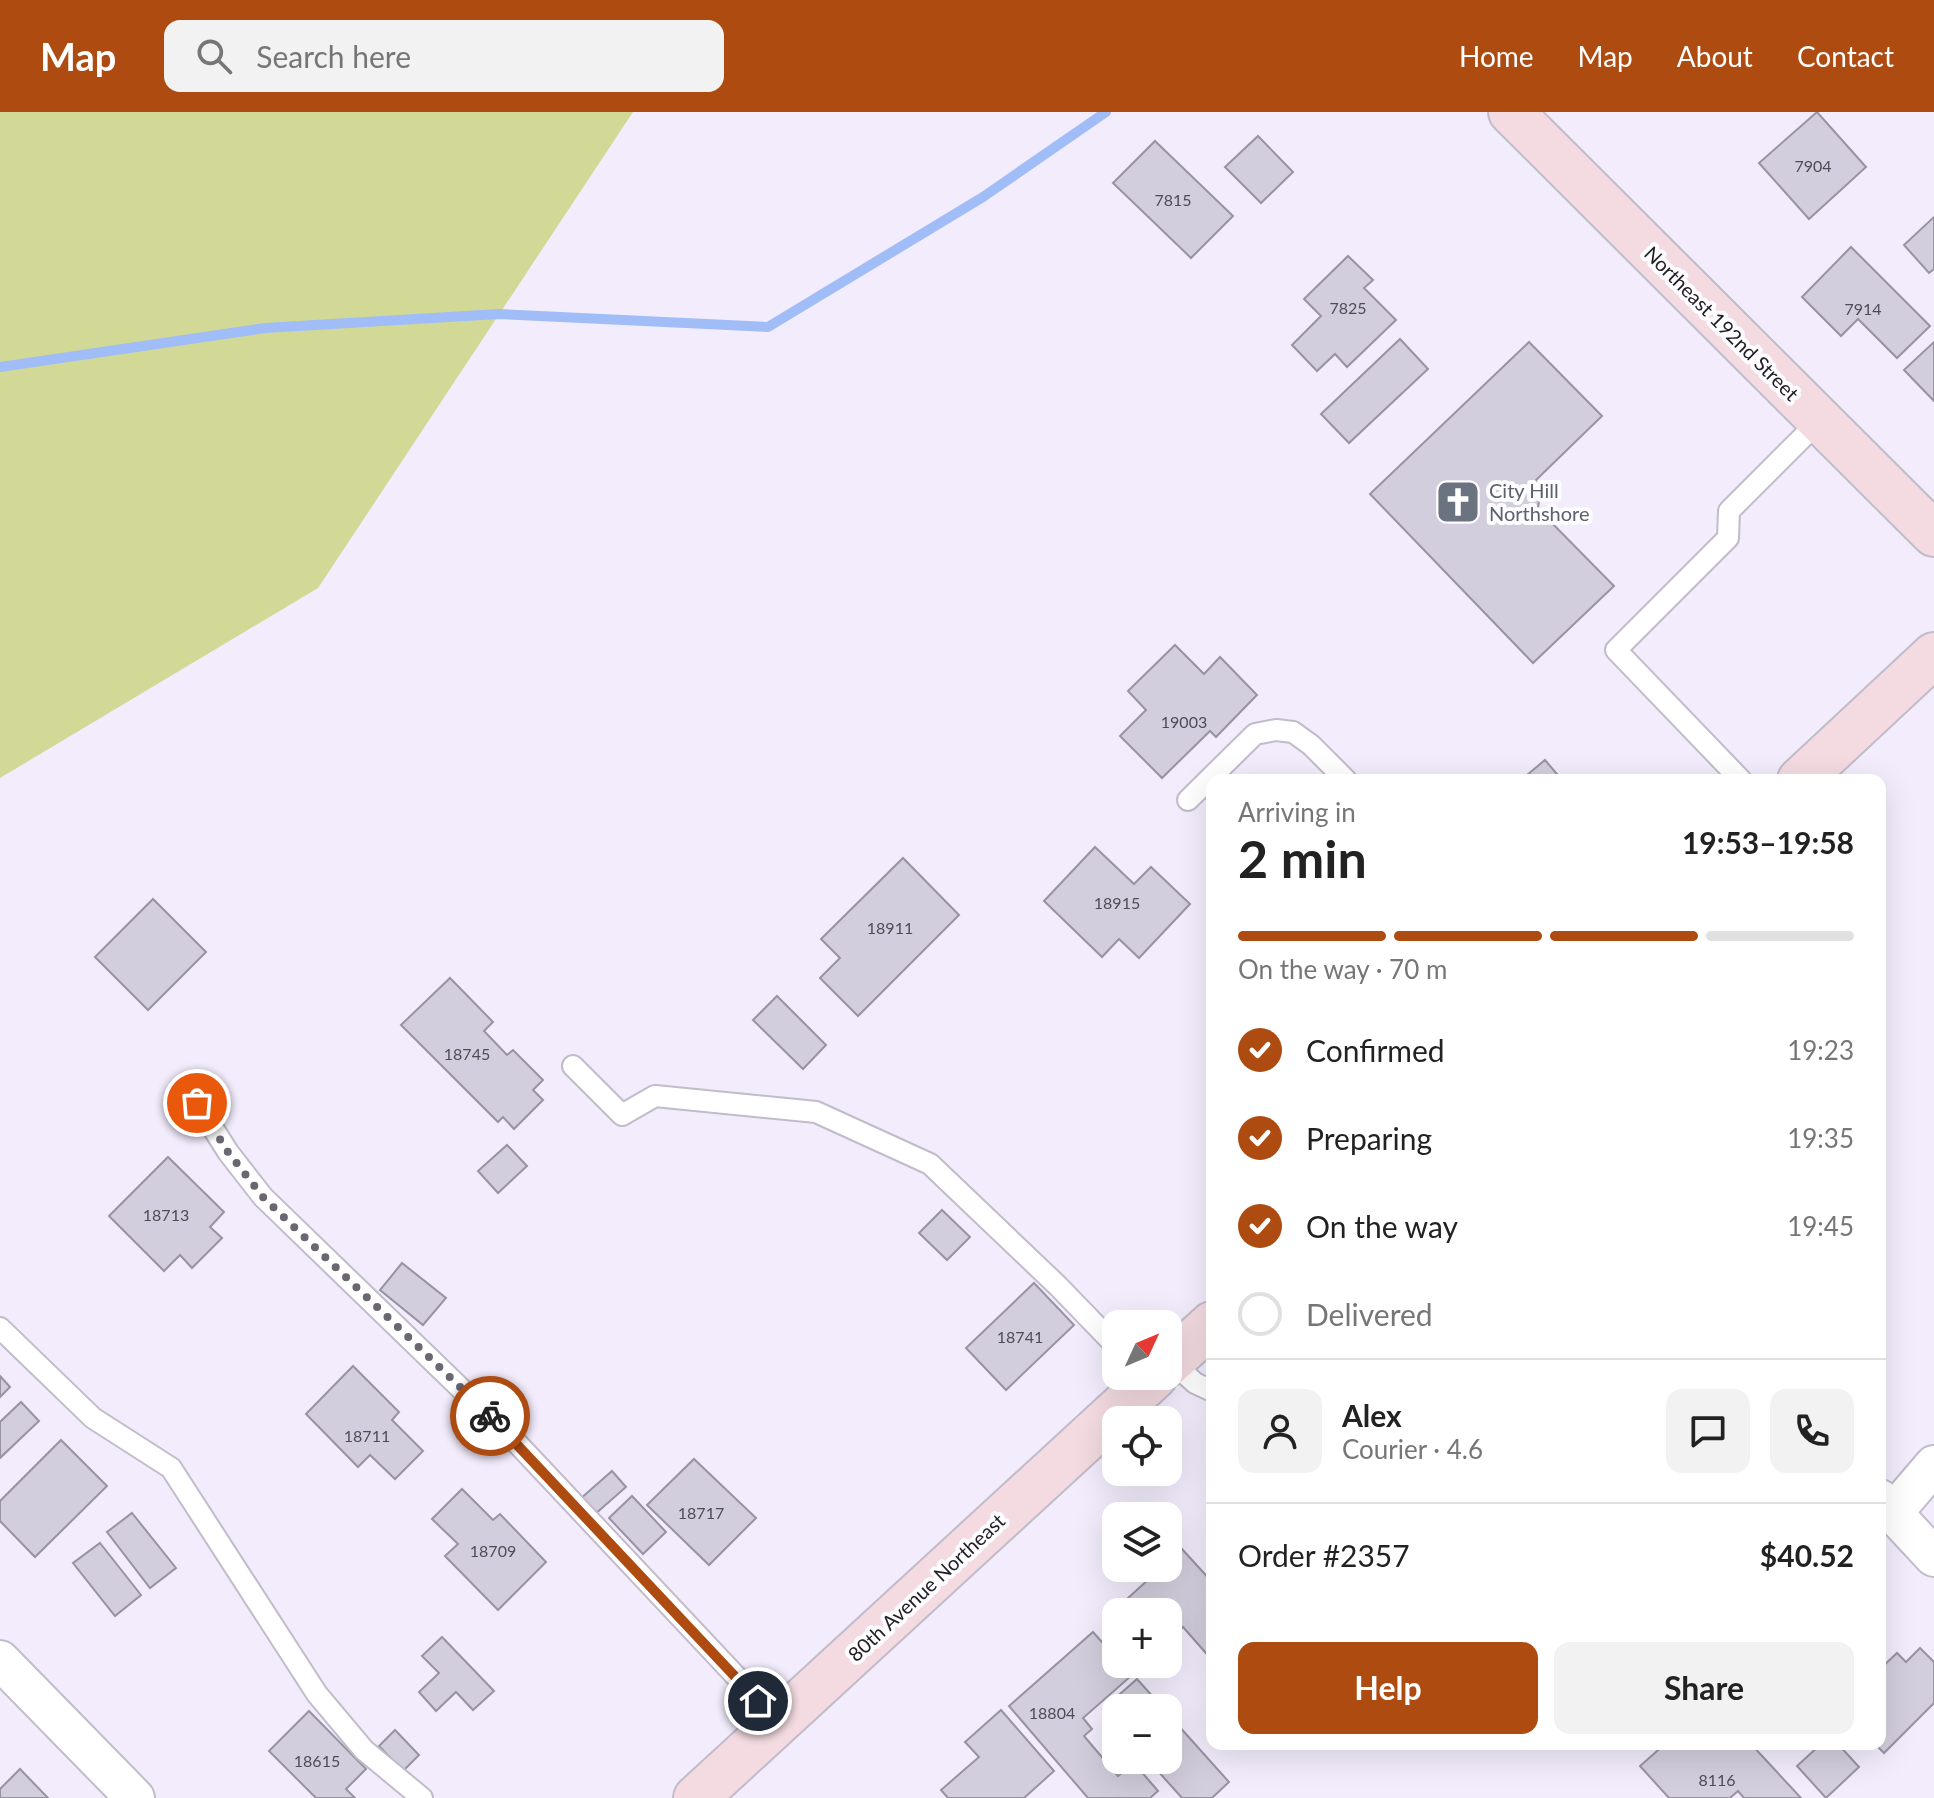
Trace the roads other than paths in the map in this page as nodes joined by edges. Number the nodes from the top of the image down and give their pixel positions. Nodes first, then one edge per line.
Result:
1 (1511, 112) edge
2 (1820, 420) junction
3 (1934, 534) edge
4 (1934, 655) edge
5 (1214, 774) edge
6 (1340, 774) edge
7 (1735, 774) edge
8 (1806, 774) edge
9 (1206, 782) edge
10 (1188, 800) dead end
11 (573, 1066) dead end
12 (197, 1103) dead end
13 (0, 1328) edge
14 (1206, 1329) edge
15 (1102, 1332) edge
16 (1182, 1351) edge
17 (1182, 1379) edge
18 (1206, 1388) edge
19 (1139, 1390) edge
20 (1934, 1465) edge
21 (1887, 1506) edge
22 (1934, 1557) edge
23 (0, 1660) edge
24 (779, 1722) junction
25 (135, 1798) edge
26 (422, 1798) edge
27 (696, 1798) edge

1 - 2 main road, Northeast 192nd Street
2 - 3 main road, Northeast 192nd Street
2 - 7 lane
4 - 8 main road
5 - 6 lane
9 - 10 lane
11 - 15 lane
12 - 24 lane
13 - 26 lane
14 - 16 main road, 80th Avenue Northeast
17 - 18 lane
19 - 24 main road, 80th Avenue Northeast
20 - 21 street
21 - 22 street
23 - 25 street
24 - 27 main road, 80th Avenue Northeast

